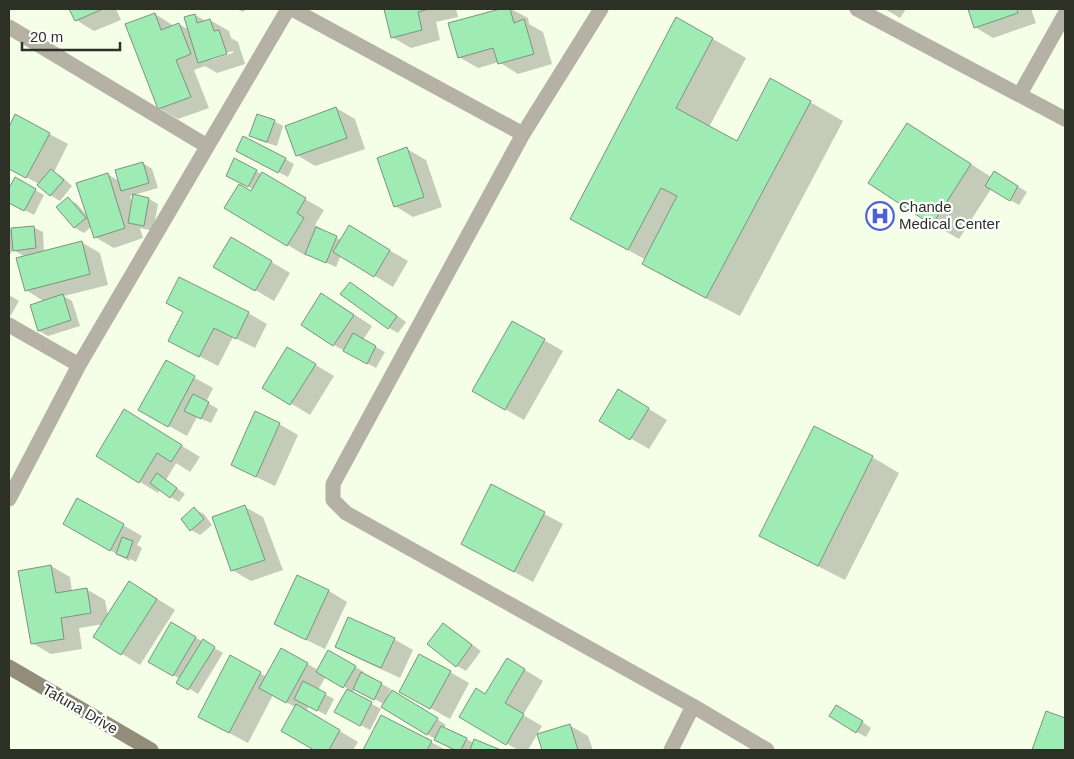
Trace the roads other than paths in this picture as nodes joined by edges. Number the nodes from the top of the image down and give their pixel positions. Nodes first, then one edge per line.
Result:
1 (288, 9) edge
2 (292, 9) edge
3 (601, 9) edge
4 (857, 9) edge
5 (1065, 14) edge
6 (9, 27) edge
7 (1020, 94) junction
8 (1065, 119) edge
9 (523, 134) junction
10 (207, 146) junction
11 (9, 325) edge
12 (79, 365) junction
13 (9, 499) edge
14 (9, 667) edge
15 (693, 706) junction
16 (151, 750) edge
17 (671, 750) edge
18 (767, 750) edge

1 - 10 street
2 - 9 street
3 - 9 street
4 - 7 street
5 - 7 street
6 - 10 street
7 - 8 street
9 - 15 street
10 - 12 street
11 - 12 street
12 - 13 street
14 - 16 main road, Tafuna Drive
15 - 17 street
15 - 18 street

